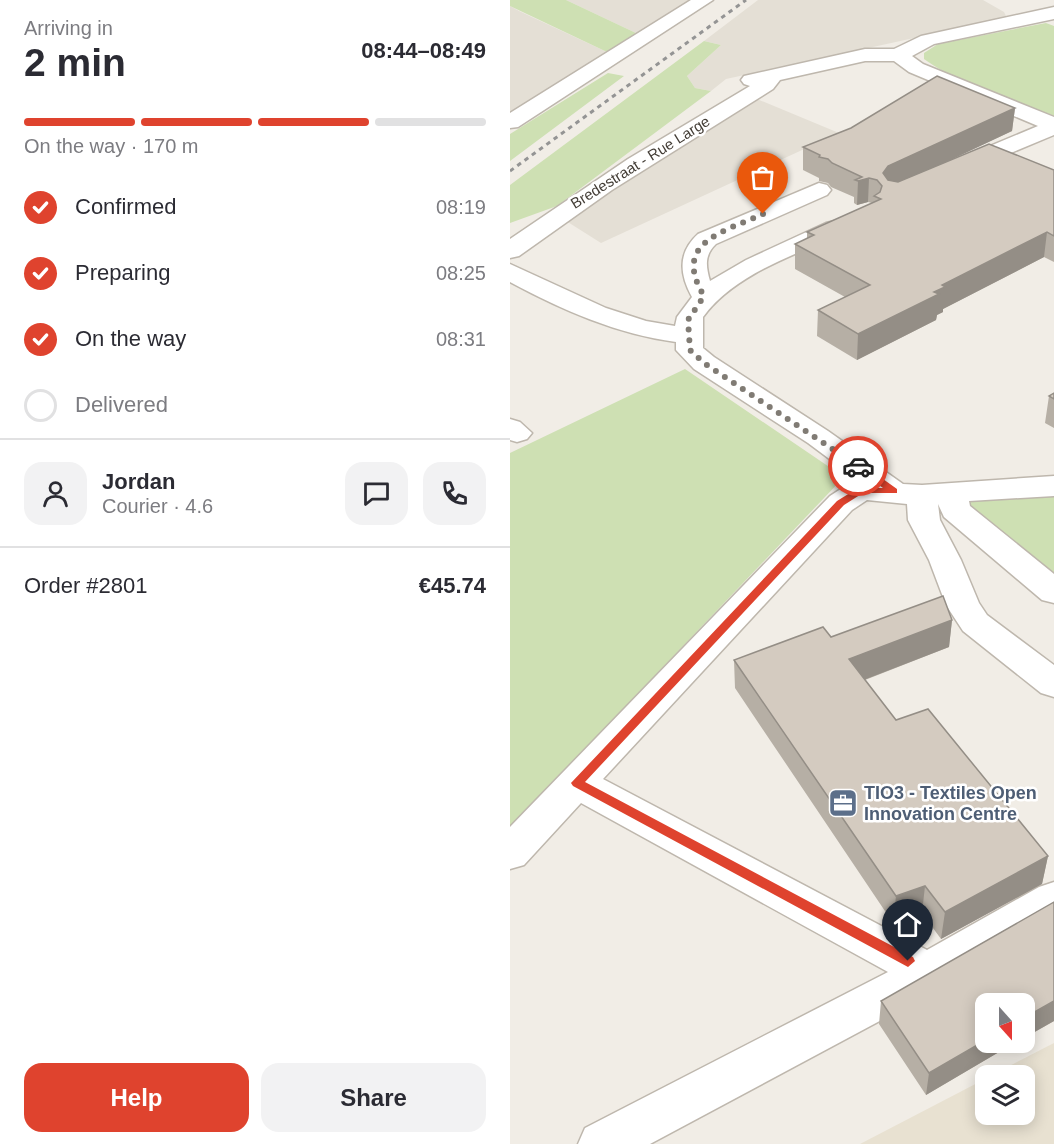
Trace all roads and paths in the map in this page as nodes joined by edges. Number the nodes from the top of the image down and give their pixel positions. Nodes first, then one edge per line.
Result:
1 (704, 0) edge
2 (999, 4) dead end
3 (1054, 14) edge
4 (1024, 20) junction
5 (909, 49) junction
6 (772, 77) junction
7 (737, 82) dead end
8 (510, 122) edge
9 (1054, 126) edge
10 (937, 178) edge
11 (819, 190) dead end
12 (858, 216) edge
13 (510, 251) edge
14 (510, 272) edge
15 (704, 296) junction
16 (689, 336) junction
17 (1054, 486) edge
18 (933, 493) junction
19 (1054, 592) edge
20 (1054, 684) edge
21 (577, 783) junction
22 (510, 852) edge
23 (1054, 899) edge
24 (928, 972) junction
25 (602, 1144) edge

1 - 8 street
2 - 4 street
3 - 4 street, Bredestraat - Rue Large
4 - 5 street, Bredestraat - Rue Large
5 - 6 street, Bredestraat - Rue Large
5 - 9 street
6 - 7 street, Bredestraat - Rue Large
6 - 13 street, Bredestraat - Rue Large
9 - 10 street
11 - 15 street
12 - 15 street
14 - 16 street
15 - 16 street
16 - 18 street
17 - 18 street
18 - 19 street
18 - 20 street
18 - 21 street
21 - 22 street
21 - 24 street
23 - 24 street
24 - 25 street

